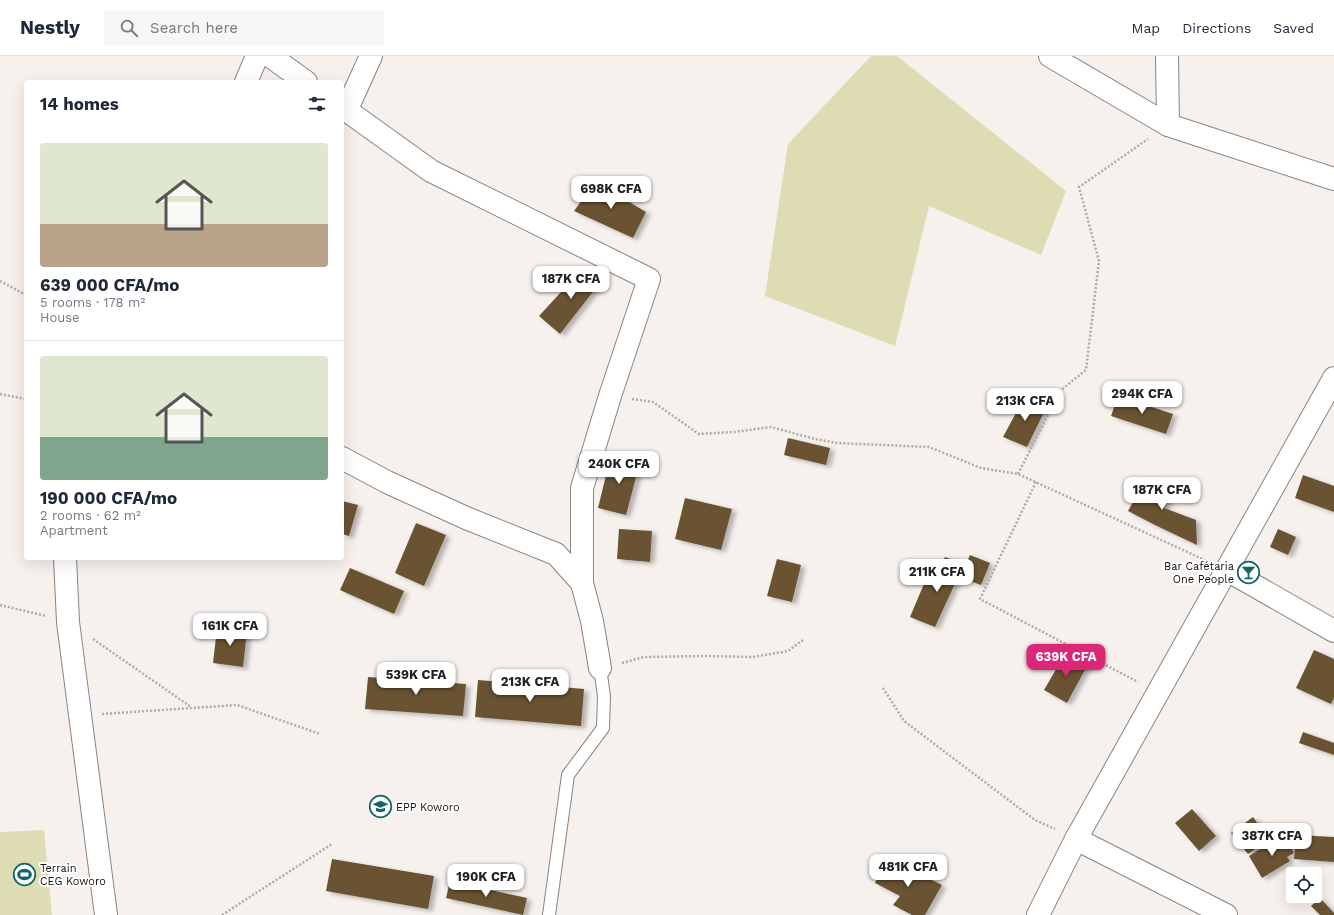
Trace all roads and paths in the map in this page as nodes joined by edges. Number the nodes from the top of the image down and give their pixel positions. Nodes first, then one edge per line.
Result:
1 (257, 56) edge
2 (270, 56) edge
3 (371, 56) edge
4 (1050, 56) edge
5 (1167, 56) edge
6 (247, 80) edge
7 (303, 80) edge
8 (344, 109) edge
9 (1168, 125) junction
10 (1334, 179) edge
11 (0, 281) edge
12 (24, 294) edge
13 (1334, 378) edge
14 (0, 394) edge
15 (610, 396) junction
16 (24, 399) edge
17 (344, 459) edge
18 (1018, 474) junction
19 (1036, 482) junction
20 (65, 560) edge
21 (1227, 570) junction
22 (582, 582) junction
23 (0, 605) edge
24 (68, 622) junction
25 (1334, 631) edge
26 (803, 640) dead end
27 (600, 668) junction
28 (883, 688) dead end
29 (1158, 693) junction
30 (192, 708) junction
31 (80, 716) junction
32 (320, 734) dead end
33 (1076, 839) junction
34 (332, 844) dead end
35 (106, 915) edge
36 (222, 915) edge
37 (549, 915) edge
38 (1038, 915) edge
39 (1226, 915) edge

1 - 6 street
2 - 7 street
3 - 8 street
4 - 9 street
5 - 9 street
8 - 15 street
9 - 10 street
9 - 18 path
11 - 12 path
13 - 21 street
14 - 16 path
15 - 18 path
15 - 22 street
17 - 22 street
18 - 19 path
19 - 21 path
19 - 29 path
20 - 24 street
21 - 25 street
21 - 29 street
22 - 27 street
23 - 24 path
24 - 30 path
24 - 31 street
26 - 27 path
27 - 37 lane
28 - 33 path
29 - 33 street
30 - 31 path
30 - 32 path
31 - 35 street
33 - 38 street
33 - 39 street
34 - 36 path

